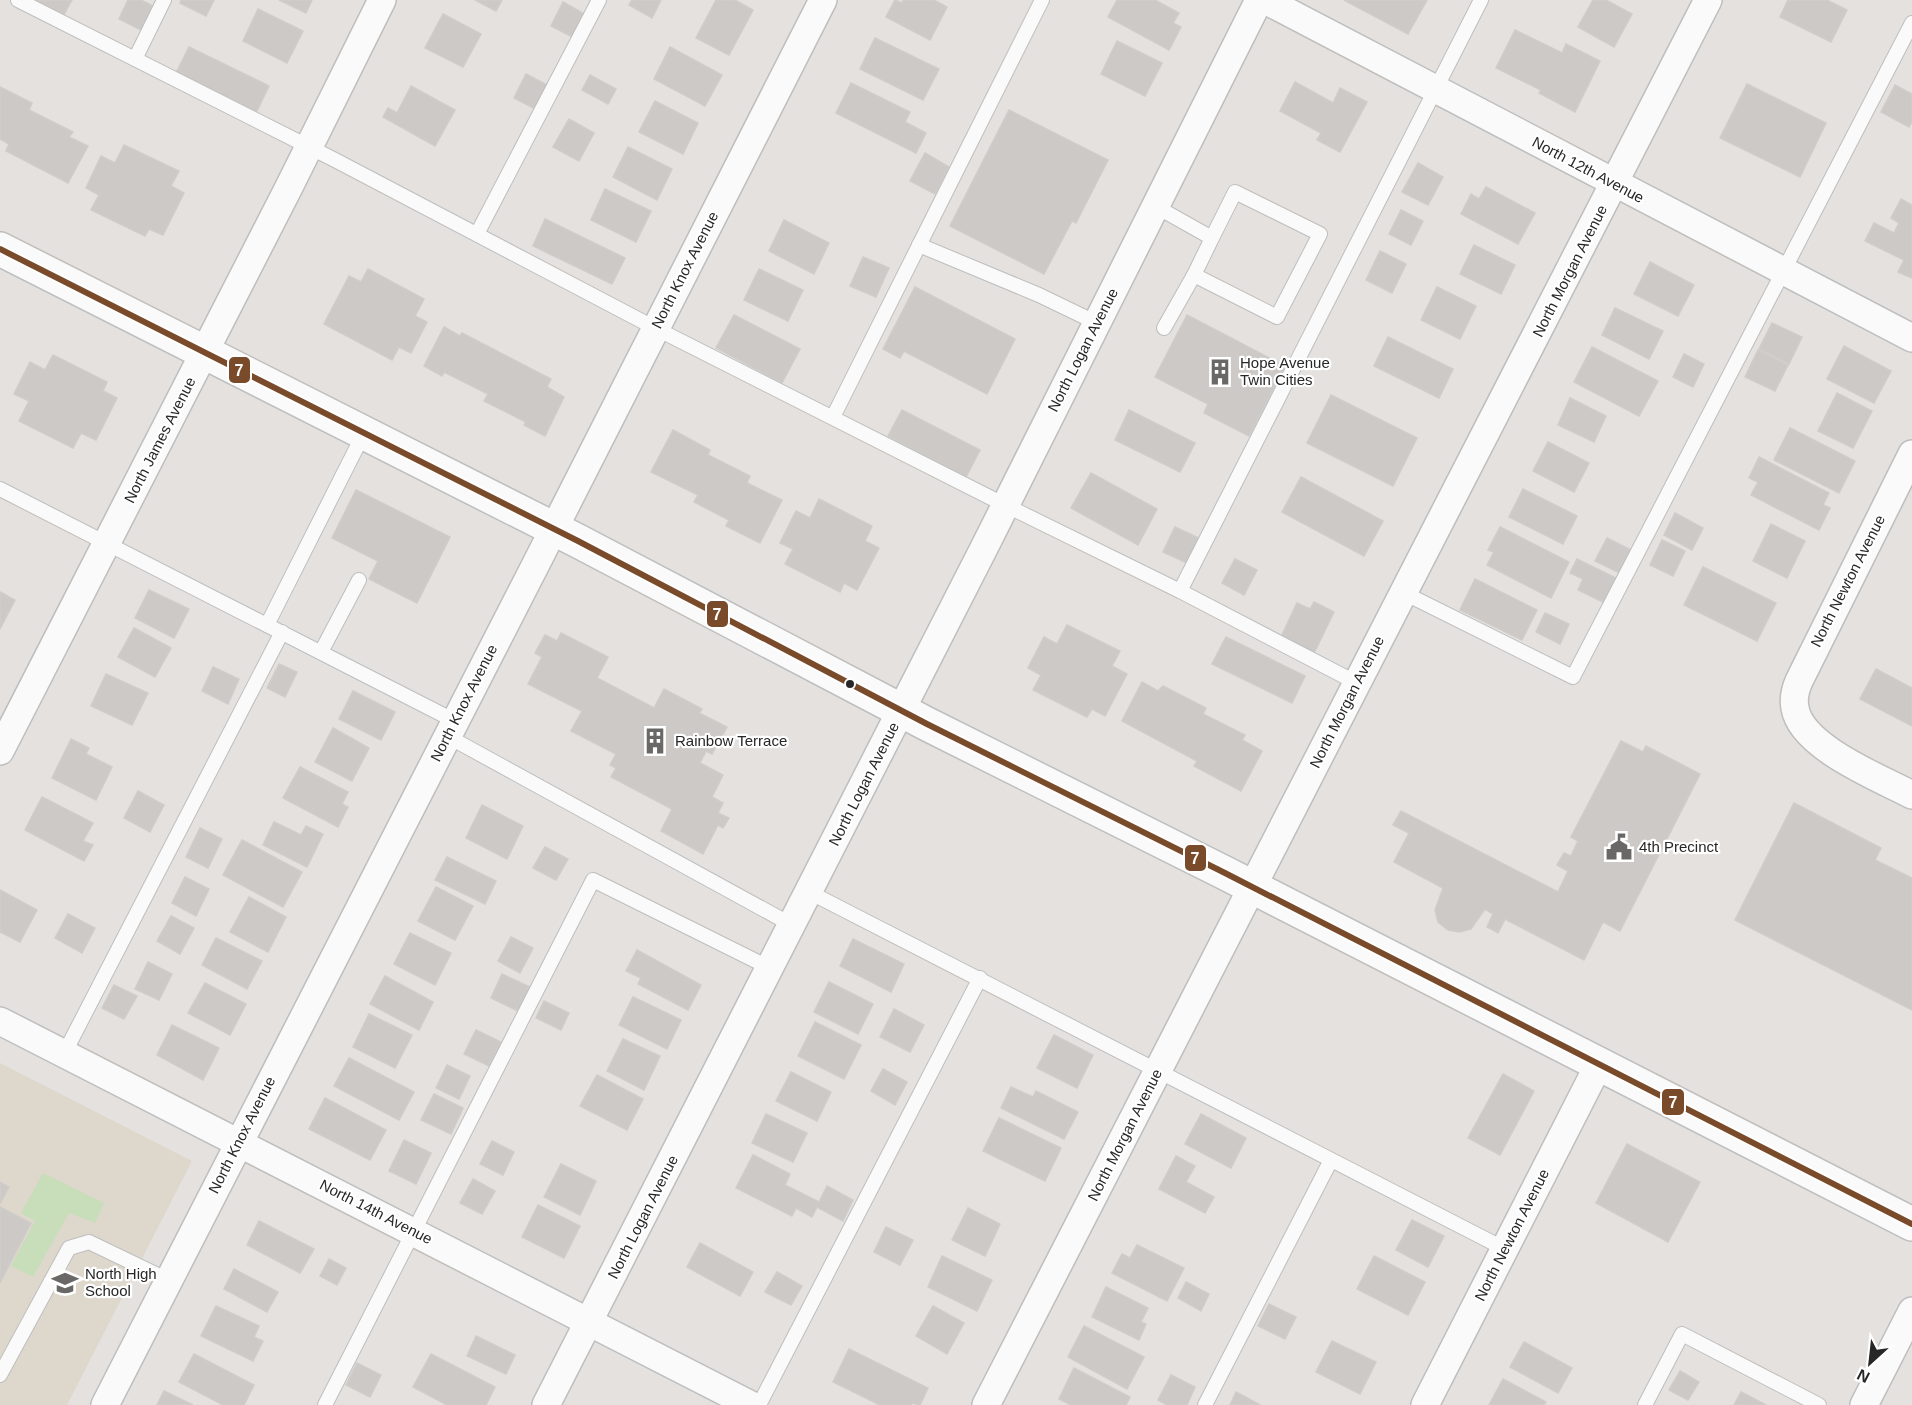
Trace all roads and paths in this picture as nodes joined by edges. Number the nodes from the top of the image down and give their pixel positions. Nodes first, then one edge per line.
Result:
1 (18, 0) edge
2 (164, 0) edge
3 (382, 0) edge
4 (599, 0) edge
5 (822, 0) edge
6 (1042, 0) edge
7 (1259, 0) edge
8 (1266, 0) edge
9 (1481, 0) edge
10 (1708, 0) edge
11 (1912, 22) edge
12 (135, 59) junction
13 (1436, 89) junction
14 (308, 146) junction
15 (1615, 183) junction
16 (1155, 206) junction
17 (477, 234) junction
18 (1212, 238) junction
19 (919, 245) junction
20 (0, 249) edge
21 (1783, 272) junction
22 (1194, 275) junction
23 (1097, 323) junction
24 (655, 328) junction
25 (1164, 328) dead end
26 (1912, 338) edge
27 (205, 353) junction
28 (832, 417) junction
29 (364, 433) junction
30 (1912, 454) edge
31 (0, 489) edge
32 (1005, 505) junction
33 (554, 529) junction
34 (107, 543) junction
35 (359, 580) dead end
36 (1180, 591) junction
37 (1404, 592) junction
38 (267, 625) junction
39 (282, 632) junction
40 (321, 652) junction
41 (1357, 684) junction
42 (902, 710) junction
43 (451, 728) junction
44 (0, 751) edge
45 (1912, 795) edge
46 (1252, 886) junction
47 (809, 892) junction
48 (792, 925) junction
49 (771, 968) junction
50 (980, 978) junction
51 (0, 1021) edge
52 (64, 1054) junction
53 (1599, 1064) junction
54 (1158, 1071) junction
55 (239, 1142) junction
56 (1331, 1160) junction
57 (1912, 1224) edge
58 (414, 1232) junction
59 (1505, 1249) junction
60 (168, 1280) junction
61 (1912, 1311) edge
62 (589, 1322) junction
63 (0, 1375) edge
64 (105, 1405) edge
65 (325, 1405) edge
66 (546, 1405) edge
67 (751, 1405) edge
68 (759, 1405) edge
69 (986, 1405) edge
70 (1205, 1405) edge
71 (1425, 1405) edge
72 (1646, 1405) edge
73 (1819, 1405) edge
74 (1864, 1405) edge

1 - 12 lane
2 - 12 lane
3 - 14 street, North James Avenue
4 - 17 lane
5 - 24 street, North Knox Avenue
6 - 19 lane
7 - 16 street, North Logan Avenue
8 - 13 street, North 12th Avenue
9 - 13 lane
10 - 15 street, North Morgan Avenue
11 - 21 lane
12 - 14 lane
13 - 15 street, North 12th Avenue
13 - 36 lane
14 - 17 lane
14 - 27 street, North James Avenue
15 - 21 street, North 12th Avenue
15 - 37 street, North Morgan Avenue
16 - 18 lane
16 - 23 street, North Logan Avenue
17 - 24 lane
18 - 22 lane
18 - 22 lane
19 - 23 lane
19 - 28 lane
20 - 27 main road
21 - 26 street, North 12th Avenue
21 - 37 lane
22 - 25 lane
23 - 32 street, North Logan Avenue
24 - 28 lane
24 - 33 street, North Knox Avenue
27 - 29 main road
27 - 34 street, North James Avenue
28 - 32 lane
29 - 33 main road
29 - 38 lane
30 - 45 street, North Newton Avenue
31 - 34 lane
32 - 36 lane
32 - 42 street, North Logan Avenue
33 - 42 main road
33 - 43 street, North Knox Avenue
34 - 38 lane
34 - 44 street, North James Avenue
35 - 40 lane
36 - 41 lane
37 - 41 street, North Morgan Avenue
38 - 39 lane
39 - 40 lane
39 - 52 lane
40 - 43 lane
41 - 46 street, North Morgan Avenue
42 - 46 main road
42 - 47 street, North Logan Avenue
43 - 48 lane
43 - 55 street, North Knox Avenue
46 - 53 main road
46 - 54 street, North Morgan Avenue
47 - 48 street, North Logan Avenue
47 - 50 lane
48 - 49 street, North Logan Avenue
49 - 58 lane
49 - 62 street, North Logan Avenue
50 - 54 lane
50 - 68 lane
51 - 52 street, North 14th Avenue
52 - 55 street, North 14th Avenue
53 - 57 main road
53 - 59 street, North Newton Avenue
54 - 56 lane
54 - 69 street, North Morgan Avenue
55 - 58 street, North 14th Avenue
55 - 60 street, North Knox Avenue
56 - 59 lane
56 - 70 lane
58 - 62 street, North 14th Avenue
58 - 65 lane
59 - 71 street, North Newton Avenue
60 - 63 lane
60 - 64 street, North Knox Avenue
61 - 74 street
62 - 66 street, North Logan Avenue
62 - 67 street, North 14th Avenue
72 - 73 lane

